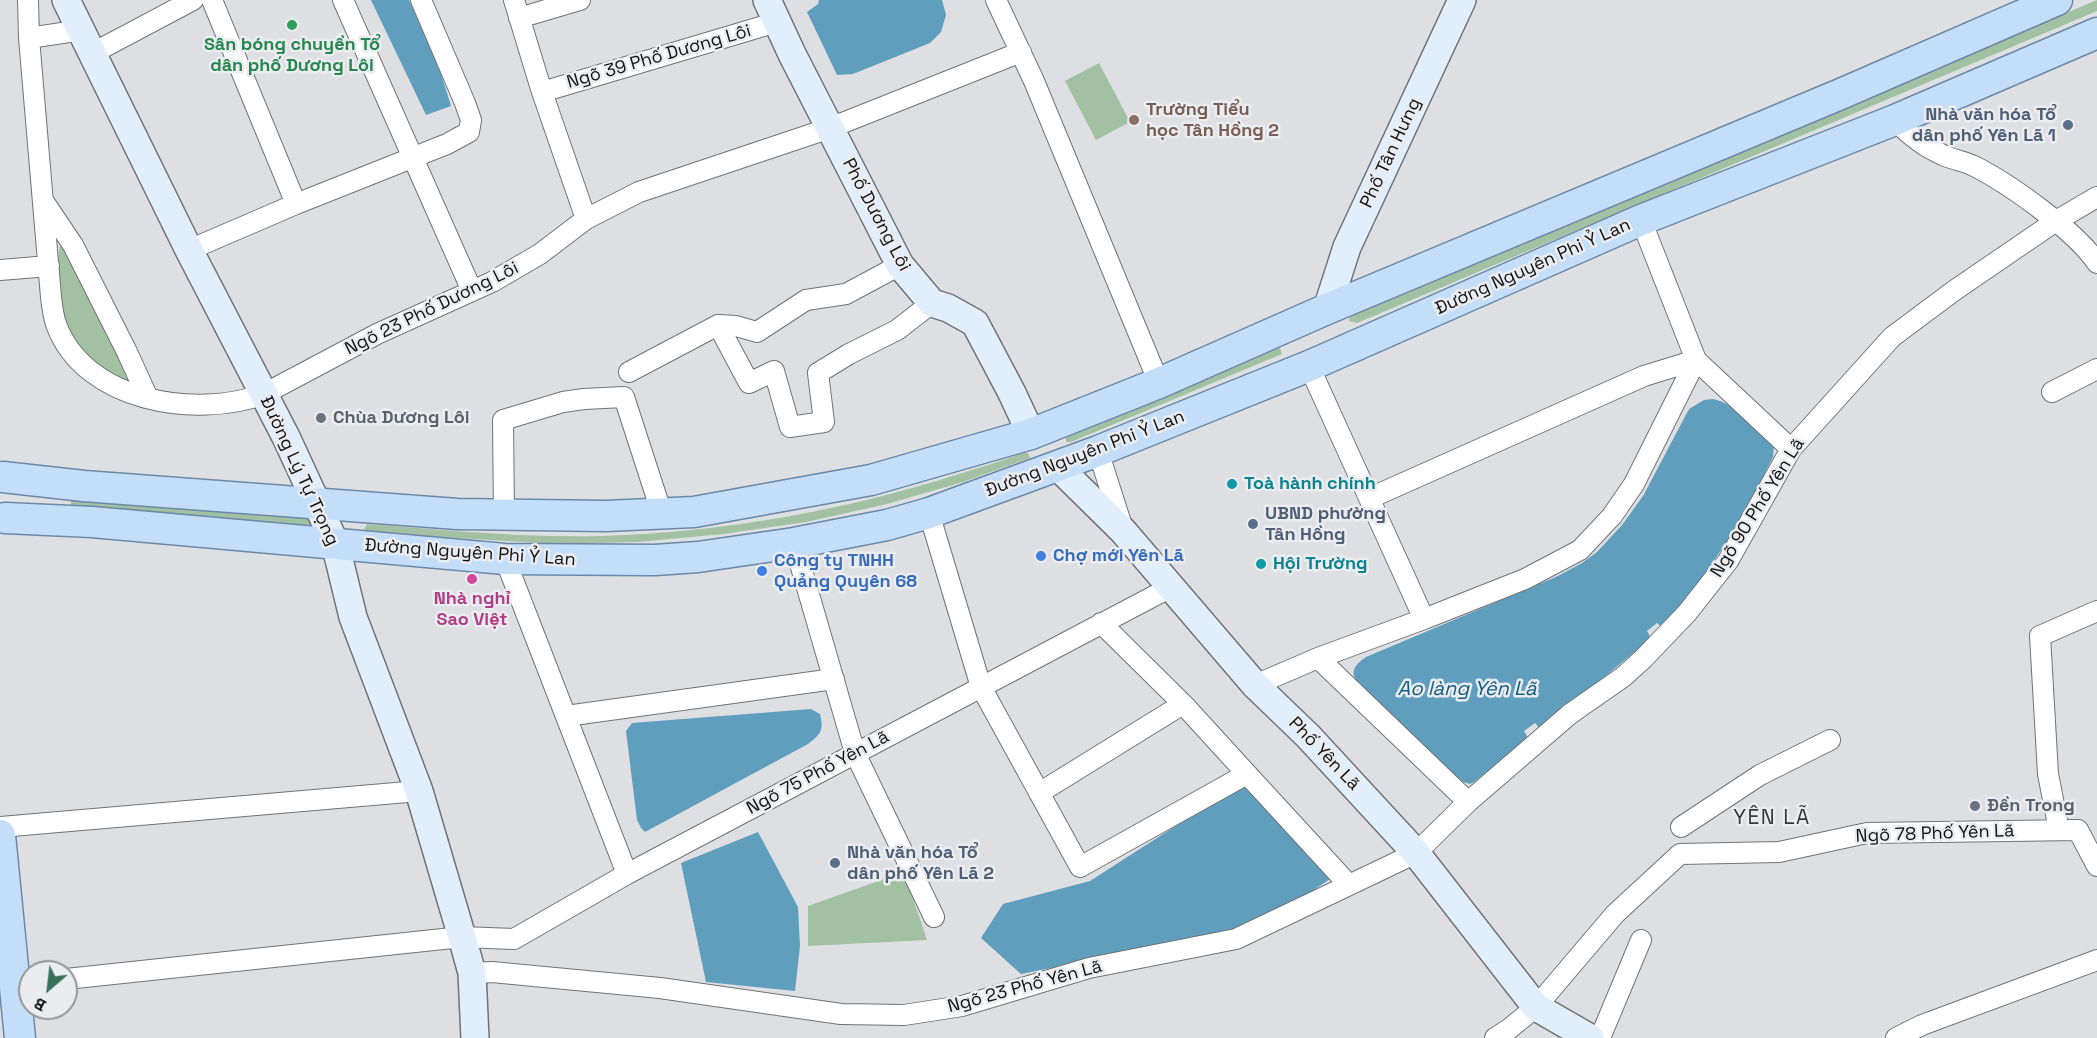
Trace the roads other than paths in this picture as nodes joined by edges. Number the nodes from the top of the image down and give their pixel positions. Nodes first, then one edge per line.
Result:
1 (28, 0) edge
2 (66, 0) edge
3 (193, 0) edge
4 (212, 0) edge
5 (342, 0) edge
6 (422, 0) edge
7 (580, 0) edge
8 (996, 0) edge
9 (1462, 0) edge
10 (2057, 0) edge
11 (516, 9) edge
12 (772, 11) edge
13 (2097, 33) edge
14 (29, 38) junction
15 (87, 42) junction
16 (1021, 52) junction
17 (542, 92) junction
18 (1895, 120) junction
19 (830, 128) junction
20 (413, 157) junction
21 (2097, 197) edge
22 (43, 200) junction
23 (296, 204) junction
24 (586, 219) junction
25 (1641, 220) junction
26 (2056, 221) junction
27 (189, 250) junction
28 (2097, 263) edge
29 (900, 265) junction
30 (49, 266) junction
31 (0, 270) edge
32 (472, 291) junction
33 (932, 303) junction
34 (1327, 309) junction
35 (718, 325) junction
36 (1696, 360) junction
37 (1309, 366) junction
38 (2097, 369) edge
39 (629, 372) dead end
40 (1159, 383) junction
41 (2052, 392) dead end
42 (264, 393) junction
43 (148, 398) junction
44 (1031, 434) junction
45 (1791, 449) junction
46 (1098, 451) junction
47 (1057, 466) junction
48 (1, 475) edge
49 (1370, 498) junction
50 (316, 502) junction
51 (929, 513) junction
52 (662, 514) junction
53 (504, 515) junction
54 (3, 524) edge
55 (1123, 531) junction
56 (335, 543) junction
57 (794, 543) junction
58 (505, 558) junction
59 (1171, 587) junction
60 (2097, 611) edge
61 (1424, 619) junction
62 (1101, 624) junction
63 (1318, 658) junction
64 (834, 680) junction
65 (1255, 685) junction
66 (981, 687) junction
67 (1183, 704) junction
68 (566, 716) junction
69 (1830, 740) dead end
70 (855, 753) junction
71 (1247, 774) junction
72 (419, 791) junction
73 (1039, 793) junction
74 (1468, 802) junction
75 (1681, 826) dead end
76 (0, 827) edge
77 (2068, 830) junction
78 (0, 835) edge
79 (1416, 852) junction
80 (2097, 866) edge
81 (627, 874) junction
82 (1349, 885) junction
83 (934, 917) dead end
84 (462, 937) junction
85 (1641, 940) dead end
86 (19, 960) edge
87 (2097, 960) edge
88 (472, 973) junction
89 (78, 978) edge
90 (1536, 1007) junction
91 (21, 1020) edge
92 (20, 1038) edge
93 (475, 1038) edge
94 (1495, 1038) edge
95 (1590, 1038) edge
96 (1600, 1038) edge
97 (1896, 1038) edge

1 - 14 street, Ngõ 23 Phố Dương Lôi
2 - 15 street, Đường Lý Tự Trọng
3 - 15 street
4 - 23 street
5 - 20 street
6 - 20 street
7 - 11 street
8 - 16 street
9 - 34 street, Phố Tân Hưng
10 - 34 main road
11 - 17 street
12 - 17 street, Ngõ 39 Phố Dương Lôi
12 - 19 street, Phố Dương Lôi
13 - 18 main road, Đường Nguyên Phi Ỷ Lan
14 - 15 street
14 - 22 street, Ngõ 23 Phố Dương Lôi
15 - 27 street, Đường Lý Tự Trọng
16 - 19 street, Ngõ 23 Phố Dương Lôi
16 - 40 street
17 - 24 street
18 - 25 main road, Đường Nguyên Phi Ỷ Lan
18 - 26 street
19 - 24 street, Ngõ 23 Phố Dương Lôi
19 - 29 street, Phố Dương Lôi
20 - 23 street
20 - 32 street
21 - 26 street, Ngõ 90 Phố Yên Lã
22 - 30 street, Ngõ 23 Phố Dương Lôi
22 - 43 street
23 - 27 street
24 - 32 street, Ngõ 23 Phố Dương Lôi
25 - 36 street
25 - 37 main road, Đường Nguyên Phi Ỷ Lan
26 - 28 street
26 - 45 street, Ngõ 90 Phố Yên Lã
27 - 42 street, Đường Lý Tự Trọng
29 - 33 street, Phố Dương Lôi
29 - 35 street
30 - 31 street
30 - 43 street, Ngõ 23 Phố Dương Lôi
32 - 42 street, Ngõ 23 Phố Dương Lôi
33 - 35 street
33 - 44 street, Phố Dương Lôi
34 - 37 main road
34 - 40 main road
35 - 39 street
36 - 45 street
36 - 49 street
36 - 61 street
37 - 46 main road, Đường Nguyên Phi Ỷ Lan
37 - 49 street
38 - 41 street
40 - 44 main road
42 - 43 street, Ngõ 23 Phố Dương Lôi
42 - 50 street, Đường Lý Tự Trọng
44 - 47 main road
44 - 52 main road
45 - 74 street, Ngõ 90 Phố Yên Lã
46 - 47 main road, Đường Nguyên Phi Ỷ Lan
46 - 55 street
47 - 51 main road, Đường Nguyên Phi Ỷ Lan
47 - 55 street, Phố Yên Lã
48 - 50 main road
48 - 54 main road
49 - 61 street
50 - 53 main road
50 - 56 street, Đường Lý Tự Trọng
51 - 57 main road, Đường Nguyên Phi Ỷ Lan
51 - 66 street
52 - 53 main road
52 - 53 street
54 - 56 main road, Đường Nguyên Phi Ỷ Lan
55 - 59 street, Phố Yên Lã
56 - 58 main road, Đường Nguyên Phi Ỷ Lan
56 - 72 street, Đường Lý Tự Trọng
57 - 58 main road, Đường Nguyên Phi Ỷ Lan
57 - 64 street
58 - 68 street
59 - 62 street, Ngõ 75 Phố Yên Lã
59 - 65 street, Phố Yên Lã
60 - 77 street
61 - 63 street
62 - 66 street, Ngõ 75 Phố Yên Lã
62 - 67 street
63 - 65 street
63 - 74 street
64 - 68 street
64 - 70 street
65 - 79 street, Phố Yên Lã
66 - 70 street, Ngõ 75 Phố Yên Lã
66 - 73 street
67 - 71 street
67 - 73 street
68 - 81 street
69 - 75 street
70 - 81 street, Ngõ 75 Phố Yên Lã
70 - 83 street
71 - 73 street
71 - 82 street
72 - 76 street
72 - 84 street, Đường Lý Tự Trọng
74 - 79 street, Ngõ 90 Phố Yên Lã
77 - 80 street
77 - 90 street, Ngõ 78 Phố Yên Lã
78 - 86 main road
79 - 82 street, Ngõ 23 Phố Yên Lã
79 - 90 street, Phố Yên Lã
81 - 84 street, Ngõ 75 Phố Yên Lã
82 - 88 street, Ngõ 23 Phố Yên Lã
84 - 88 street, Đường Lý Tự Trọng
84 - 89 street, Ngõ 75 Phố Yên Lã
85 - 96 street
87 - 97 street
88 - 93 street, Đường Lý Tự Trọng
90 - 94 street, Ngõ 78 Phố Yên Lã
90 - 95 street, Phố Yên Lã
91 - 92 main road

